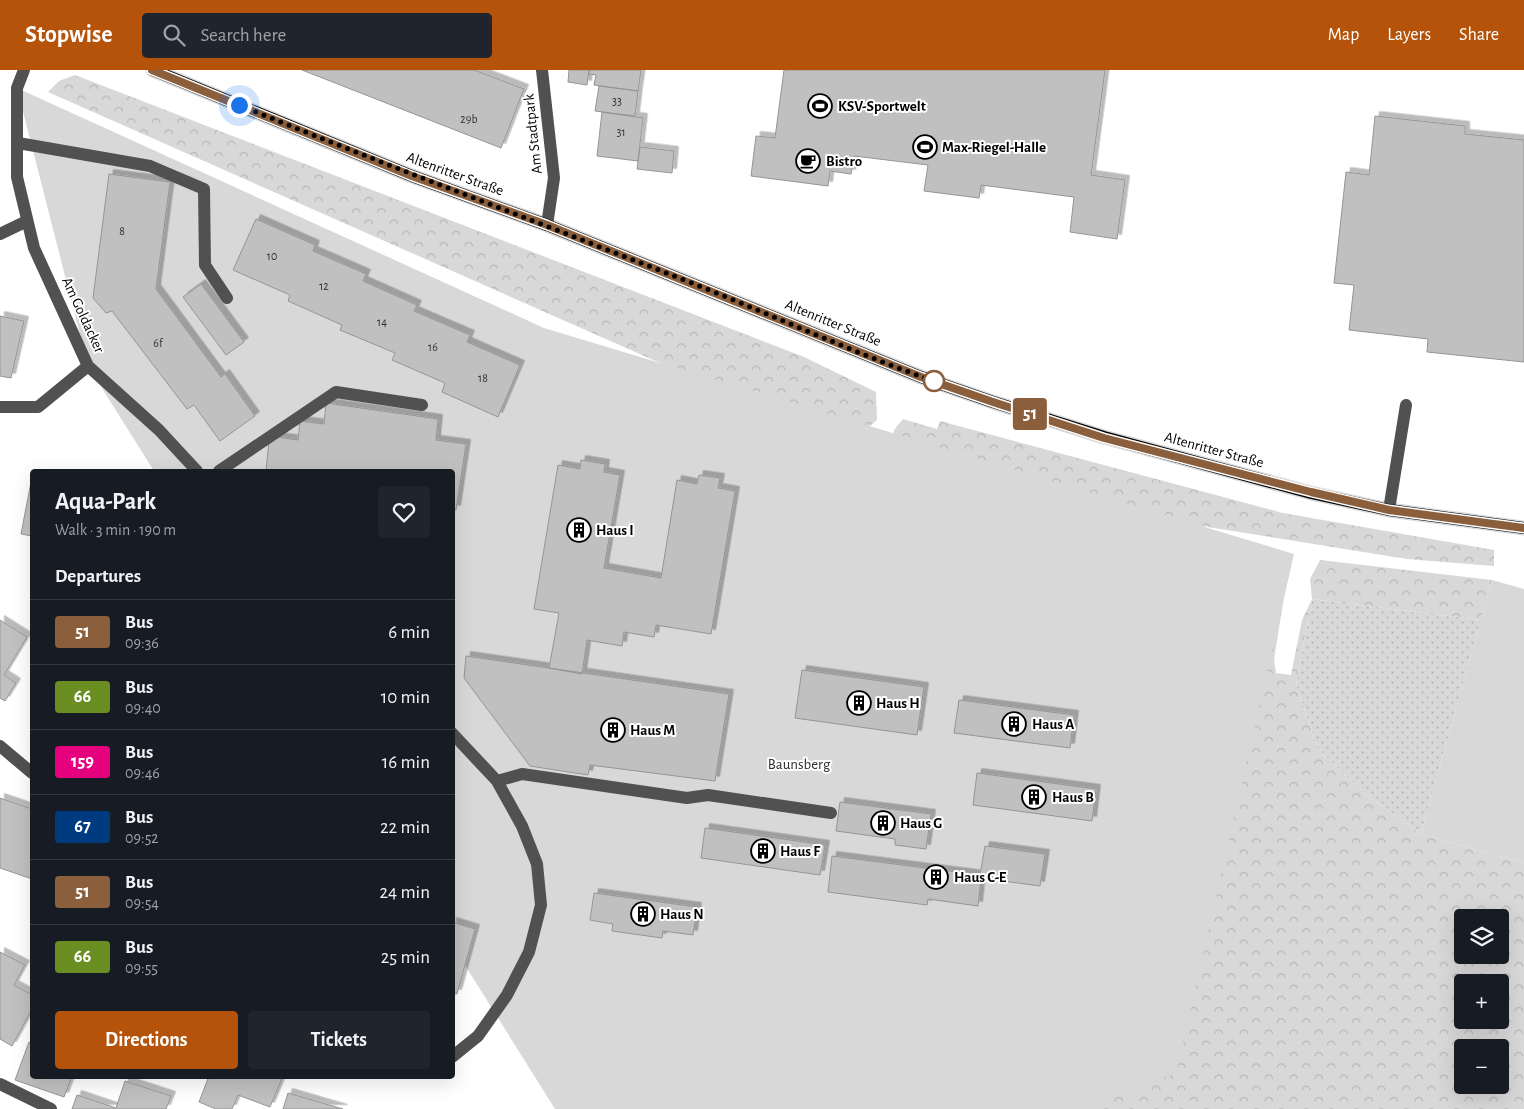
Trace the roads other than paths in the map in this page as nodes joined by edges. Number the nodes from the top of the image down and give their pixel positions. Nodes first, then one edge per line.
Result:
1 (24, 70) edge
2 (152, 70) edge
3 (542, 70) edge
4 (18, 143) junction
5 (27, 221) junction
6 (547, 225) junction
7 (0, 234) edge
8 (227, 298) dead end
9 (88, 366) junction
10 (422, 405) dead end
11 (1406, 405) dead end
12 (0, 407) edge
13 (195, 469) edge
14 (222, 469) edge
15 (1389, 510) junction
16 (1524, 528) edge
17 (455, 736) edge
18 (0, 746) edge
19 (30, 771) edge
20 (497, 781) junction
21 (832, 813) dead end
22 (455, 1055) edge
23 (0, 1084) edge
24 (51, 1109) edge

1 - 4 street, Am Goldacker
2 - 6 main road, Altenritter Straße
3 - 6 street, Am Stadtpark
4 - 5 street, Am Goldacker
4 - 8 street
5 - 7 street
5 - 9 street, Am Goldacker
6 - 15 main road, Altenritter Straße
9 - 12 street
9 - 13 street, Am Goldacker
10 - 14 street
11 - 15 street
15 - 16 main road, Altenritter Straße
17 - 20 street
18 - 19 street
20 - 21 street
20 - 22 street
23 - 24 street

